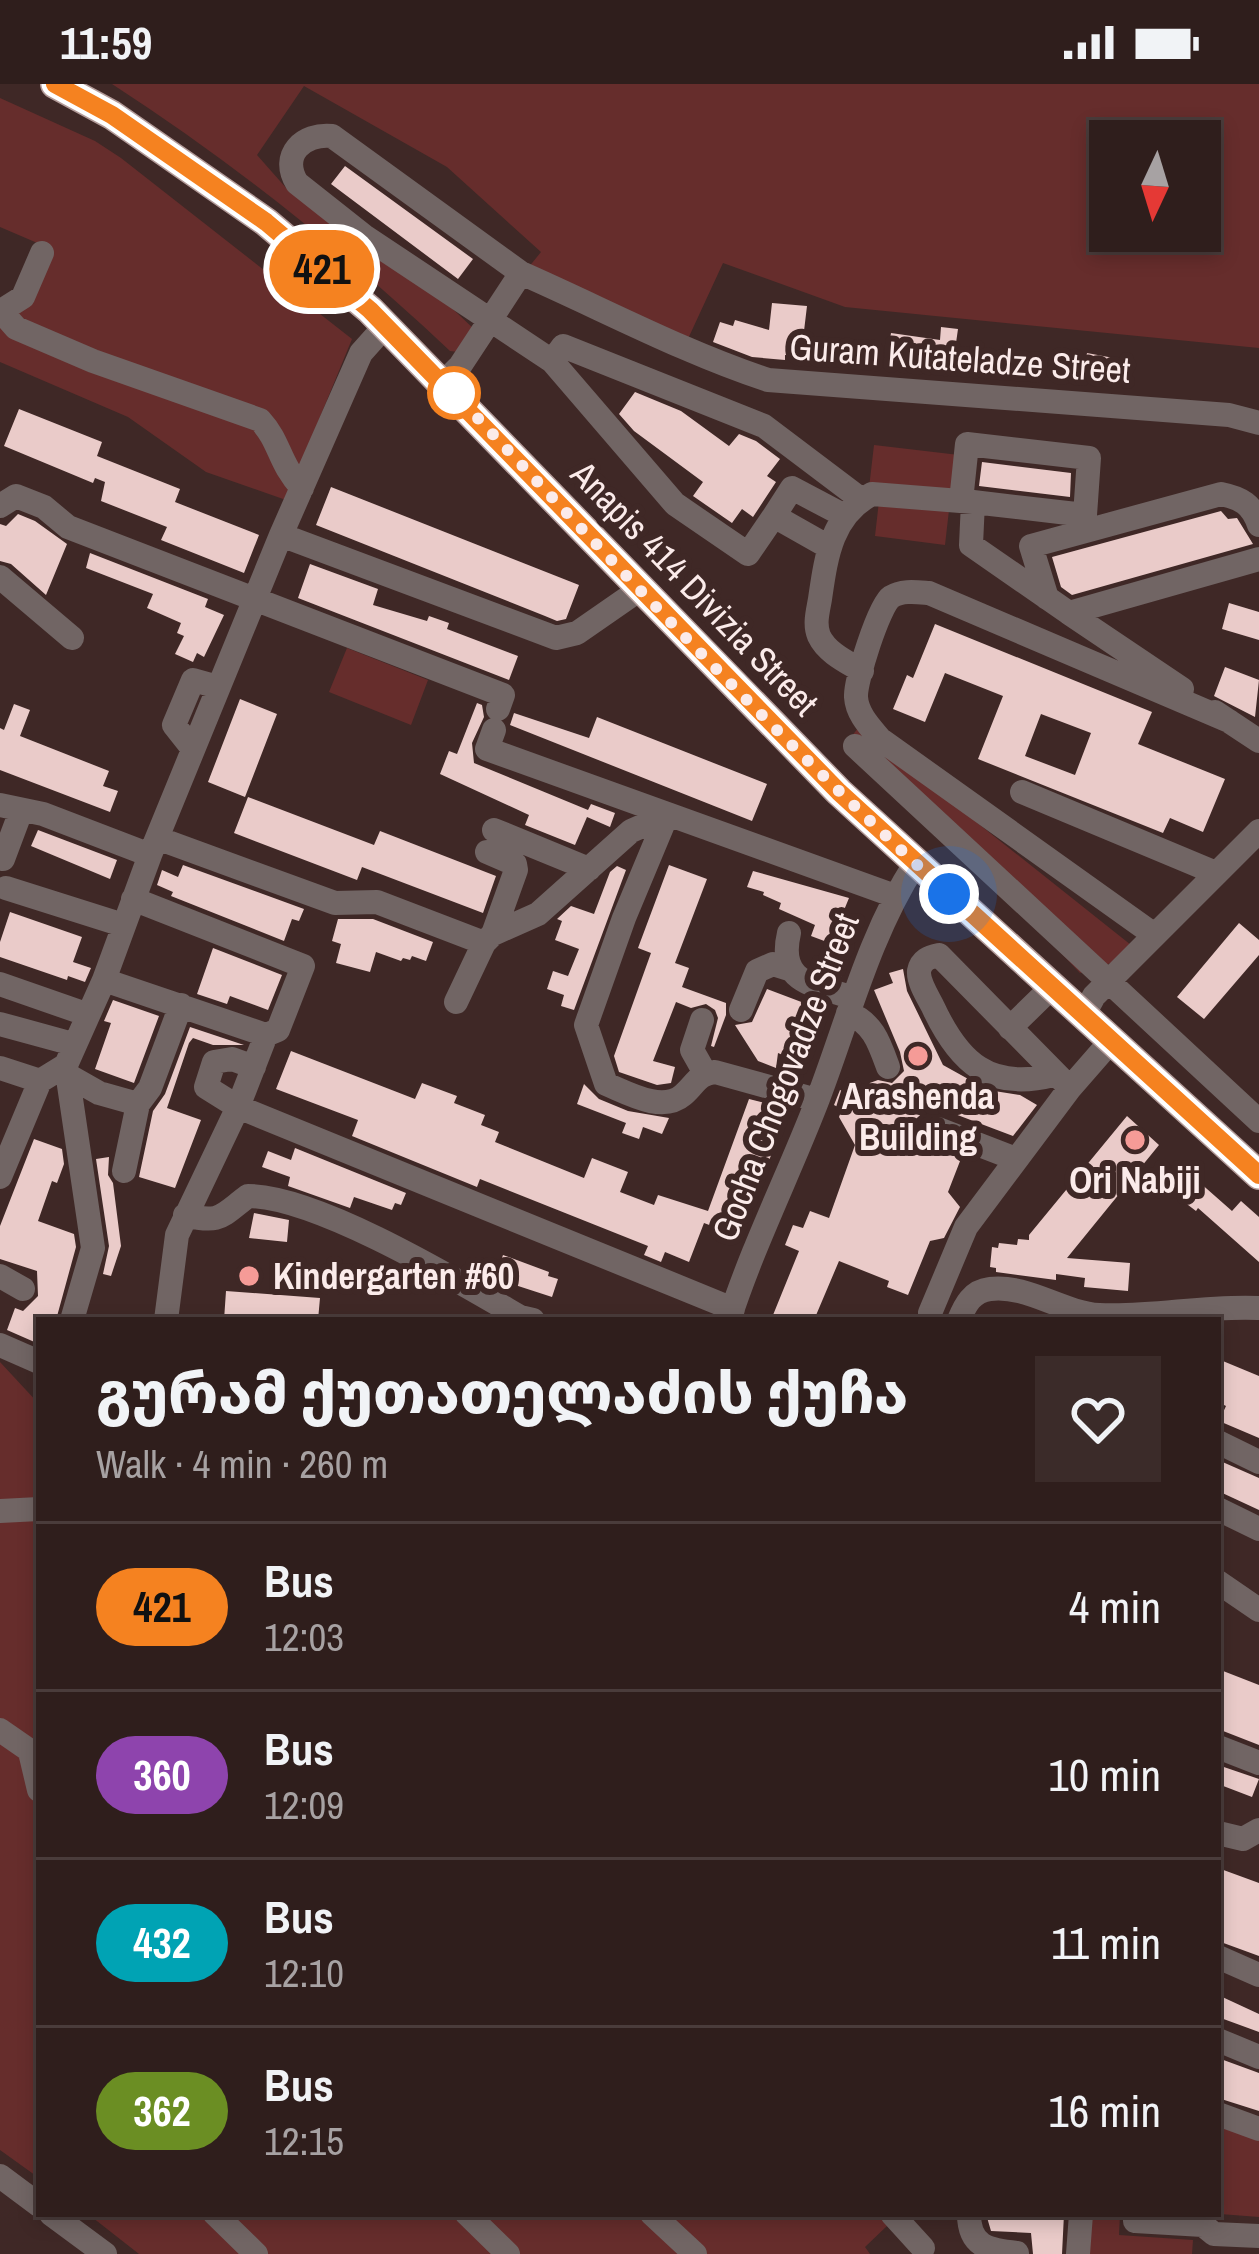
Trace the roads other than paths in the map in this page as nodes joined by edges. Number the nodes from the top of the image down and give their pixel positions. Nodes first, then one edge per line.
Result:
1 (55, 84) edge
2 (42, 253) dead end
3 (521, 274) junction
4 (1, 310) edge
5 (492, 320) junction
6 (386, 325) junction
7 (93, 361) junction
8 (552, 362) junction
9 (56, 364) dead end
10 (444, 382) junction
11 (1259, 423) edge
12 (302, 488) junction
13 (967, 502) junction
14 (0, 506) edge
15 (854, 508) junction
16 (774, 517) junction
17 (1259, 525) edge
18 (281, 535) junction
19 (827, 546) junction
20 (1259, 560) edge
21 (0, 577) edge
22 (639, 590) junction
23 (1047, 598) junction
24 (253, 601) junction
25 (1069, 613) junction
26 (72, 638) dead end
27 (862, 671) junction
28 (1229, 721) junction
29 (1259, 741) edge
30 (855, 746) dead end
31 (1022, 792) dead end
32 (11, 808) edge
33 (667, 815) junction
34 (1259, 831) edge
35 (154, 846) junction
36 (3, 859) dead end
37 (915, 863) junction
38 (589, 869) junction
39 (1216, 873) junction
40 (6, 888) dead end
41 (895, 896) junction
42 (133, 899) junction
43 (123, 925) junction
44 (789, 933) dead end
45 (1153, 934) junction
46 (489, 938) junction
47 (789, 970) junction
48 (104, 980) junction
49 (1107, 983) junction
50 (0, 984) edge
51 (1052, 986) junction
52 (456, 1002) dead end
53 (182, 1004) junction
54 (850, 1006) junction
55 (742, 1010) dead end
56 (86, 1014) junction
57 (1083, 1016) junction
58 (702, 1020) dead end
59 (0, 1024) edge
60 (1010, 1028) junction
61 (266, 1035) junction
62 (1111, 1041) junction
63 (69, 1062) junction
64 (888, 1066) dead end
65 (0, 1067) edge
66 (254, 1067) junction
67 (705, 1072) junction
68 (40, 1081) junction
69 (1061, 1081) junction
70 (818, 1100) junction
71 (138, 1104) junction
72 (238, 1107) junction
73 (1259, 1121) edge
74 (938, 1129) dead end
75 (5, 1143) edge
76 (1016, 1160) junction
77 (124, 1171) dead end
78 (1259, 1175) edge
79 (0, 1177) edge
80 (185, 1215) junction
81 (0, 1276) edge
82 (23, 1289) dead end
83 (1259, 1308) edge
84 (930, 1313) dead end
85 (731, 1315) edge
86 (73, 1317) edge
87 (166, 1317) edge
88 (520, 1317) edge
89 (960, 1317) edge
90 (1093, 1317) edge
91 (1106, 1317) edge
92 (0, 1345) edge
93 (36, 1361) edge
94 (1221, 1443) edge
95 (1259, 1462) edge
96 (36, 1509) edge
97 (1221, 1510) edge
98 (0, 1511) edge
99 (1259, 1529) edge
100 (1221, 1584) edge
101 (1259, 1610) edge
102 (0, 1730) edge
103 (1221, 1749) edge
104 (34, 1754) edge
105 (1259, 1763) edge
106 (1259, 1830) edge
107 (1221, 1834) edge
108 (1221, 1959) edge
109 (1259, 1975) edge
110 (1221, 2041) edge
111 (1259, 2057) edge
112 (1221, 2115) edge
113 (1259, 2129) edge
114 (0, 2176) edge
115 (36, 2203) edge
116 (55, 2217) edge
117 (218, 2217) edge
118 (470, 2217) edge
119 (655, 2217) edge
120 (895, 2217) edge
121 (970, 2217) edge
122 (1081, 2217) edge
123 (1136, 2217) edge
124 (1208, 2232) edge
125 (1259, 2236) edge
126 (923, 2248) dead end
127 (1017, 2253) edge
128 (105, 2254) edge
129 (256, 2254) edge
130 (508, 2254) edge
131 (695, 2254) edge
132 (1078, 2254) edge

1 - 6 main road, Anapis 414 Divizia Street
2 - 4 street
3 - 5 street
3 - 5 street, Guram Kutateladze Street
3 - 11 street, Guram Kutateladze Street
4 - 7 street
5 - 8 street
5 - 10 street
6 - 10 main road, Anapis 414 Divizia Street
6 - 12 street
7 - 9 street
7 - 12 street
8 - 15 street
8 - 16 street
10 - 22 main road, Anapis 414 Divizia Street
12 - 18 street
13 - 13 street
13 - 15 street
13 - 23 street
14 - 24 street
15 - 16 street
15 - 19 street
16 - 19 street
17 - 23 street
18 - 22 street
18 - 24 street
19 - 27 street
20 - 25 street
21 - 26 street
22 - 37 main road, Anapis 414 Divizia Street
23 - 25 street
24 - 33 street
24 - 35 street
25 - 28 street
27 - 28 street
27 - 45 street
28 - 29 street
30 - 49 street
31 - 39 street
32 - 35 street
32 - 36 street
33 - 38 street
33 - 41 street
33 - 67 street
34 - 39 street
35 - 42 street
35 - 46 street
37 - 41 street, Gocha Chogovadze Street
37 - 51 main road, Anapis 414 Divizia Street
38 - 46 street
38 - 46 street
39 - 45 street
40 - 43 street
41 - 54 street, Gocha Chogovadze Street
42 - 43 street
42 - 61 street
43 - 48 street
44 - 47 street
45 - 49 street
46 - 52 street
47 - 54 street
47 - 55 street
48 - 53 street
48 - 56 street
49 - 57 street
49 - 73 street
50 - 56 street
51 - 57 main road, Anapis 414 Divizia Street
51 - 60 street
53 - 61 street
53 - 71 street
54 - 64 street
54 - 70 street, Gocha Chogovadze Street
56 - 63 street
57 - 62 main road, Anapis 414 Divizia Street
58 - 67 street
59 - 63 street
60 - 69 street
60 - 69 street
61 - 66 street
62 - 69 street
62 - 78 main road, Anapis 414 Divizia Street
63 - 68 street
63 - 71 street
63 - 86 street
65 - 68 street
66 - 72 street
66 - 72 street
67 - 70 street
68 - 75 street
69 - 76 street
70 - 85 street, Gocha Chogovadze Street
71 - 77 street
72 - 80 street
72 - 85 street
74 - 76 street
75 - 79 street
76 - 84 street
80 - 87 street
80 - 88 street
81 - 82 street
83 - 91 street
89 - 90 street
92 - 93 street
94 - 95 street
96 - 98 street
97 - 99 street
100 - 101 street
102 - 104 street
103 - 105 street
106 - 107 street
108 - 109 street
110 - 111 street
112 - 113 street
114 - 115 street
116 - 128 street
117 - 129 street
118 - 130 street
119 - 131 street
120 - 126 street
121 - 127 street
122 - 132 street
123 - 124 street
124 - 125 street

